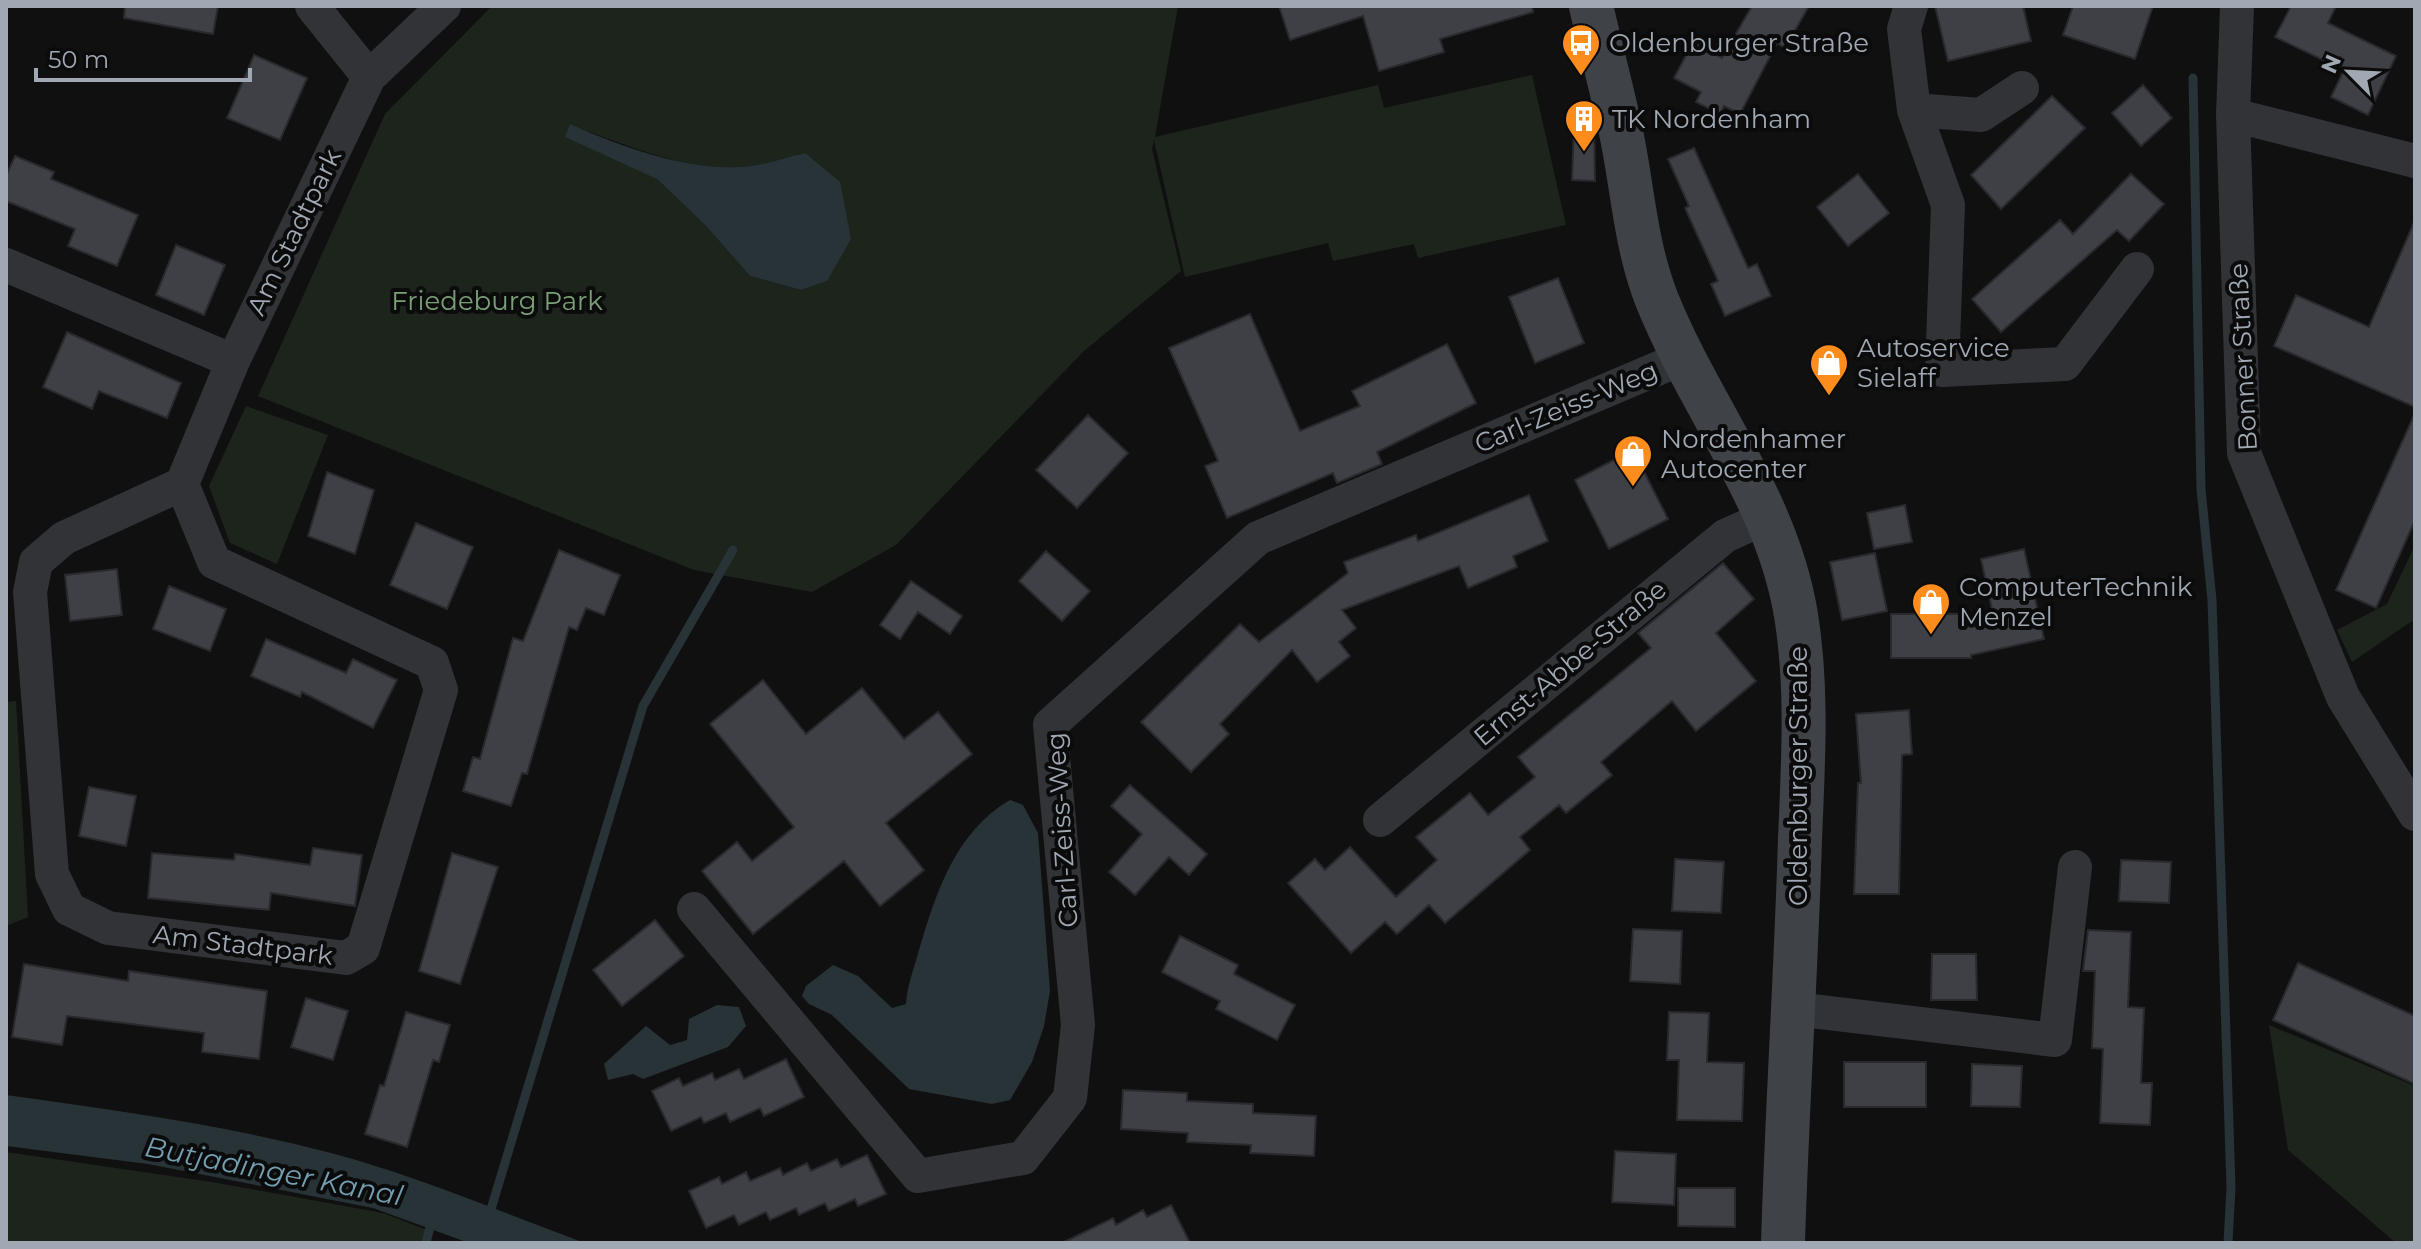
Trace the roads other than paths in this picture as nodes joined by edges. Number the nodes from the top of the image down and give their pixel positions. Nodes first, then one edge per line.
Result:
1 (312, 6) edge
2 (444, 6) edge
3 (1591, 6) edge
4 (1911, 6) edge
5 (2237, 6) edge
6 (369, 77) junction
7 (2022, 88) dead end
8 (1914, 110) junction
9 (2233, 115) junction
10 (2415, 161) edge
11 (6, 265) edge
12 (2137, 269) dead end
13 (1685, 357) junction
14 (233, 361) junction
15 (182, 484) junction
16 (1767, 517) junction
17 (2415, 814) edge
18 (1380, 820) dead end
19 (2075, 867) dead end
20 (694, 909) dead end
21 (1795, 1009) junction
22 (1783, 1243) edge

1 - 6 street
2 - 6 street, Am Stadtpark
3 - 13 street, Oldenburger Straße
4 - 8 street
5 - 9 street, Bonner Straße
6 - 14 street, Am Stadtpark
7 - 8 street
8 - 12 street
9 - 10 street
9 - 17 street, Bonner Straße
11 - 14 street
13 - 16 street, Oldenburger Straße
13 - 20 street, Carl-Zeiss-Weg
14 - 15 street, Am Stadtpark
15 - 15 street, Am Stadtpark
16 - 18 street, Ernst-Abbe-Straße
16 - 21 street, Oldenburger Straße
19 - 21 street
21 - 22 street, Oldenburger Straße

